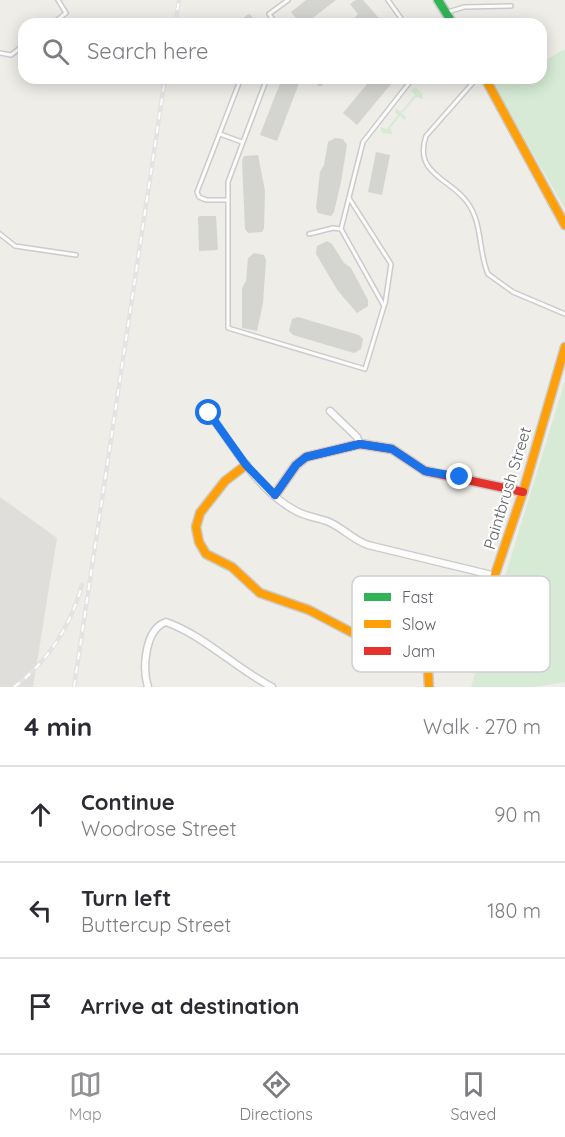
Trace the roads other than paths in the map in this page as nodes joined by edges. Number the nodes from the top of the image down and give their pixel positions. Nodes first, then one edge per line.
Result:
1 (58, 0) edge
2 (288, 0) edge
3 (388, 0) edge
4 (438, 0) edge
5 (511, 6) dead end
6 (446, 13) junction
7 (60, 18) edge
8 (272, 18) edge
9 (401, 18) edge
10 (449, 18) edge
11 (18, 50) edge
12 (0, 53) edge
13 (239, 84) edge
14 (265, 84) edge
15 (409, 84) edge
16 (472, 84) edge
17 (488, 84) edge
18 (220, 134) junction
19 (242, 142) junction
20 (349, 198) junction
21 (228, 200) junction
22 (565, 225) edge
23 (341, 229) junction
24 (0, 234) edge
25 (309, 234) dead end
26 (76, 255) dead end
27 (384, 306) junction
28 (565, 314) edge
29 (565, 347) edge
30 (330, 411) dead end
31 (209, 413) dead end
32 (360, 444) junction
33 (246, 465) junction
34 (523, 492) junction
35 (275, 495) junction
36 (496, 576) joint
37 (352, 633) edge
38 (428, 672) edge
39 (148, 687) edge
40 (272, 687) edge
41 (429, 687) edge

1 - 7 lane
2 - 8 lane
3 - 9 lane
4 - 6 street
5 - 6 lane
6 - 10 street
11 - 12 lane
13 - 18 lane
14 - 19 lane
15 - 20 lane
16 - 28 lane
17 - 22 street
18 - 19 lane
18 - 21 lane
19 - 21 lane
20 - 23 lane
20 - 27 lane
21 - 27 lane
23 - 25 lane
23 - 27 lane
24 - 26 lane
29 - 34 street, Paintbrush Street
30 - 32 street
31 - 33 street
32 - 34 street
32 - 35 street
33 - 35 street
33 - 37 street
34 - 36 street, Paintbrush Street
35 - 36 street
38 - 41 street
39 - 40 street

